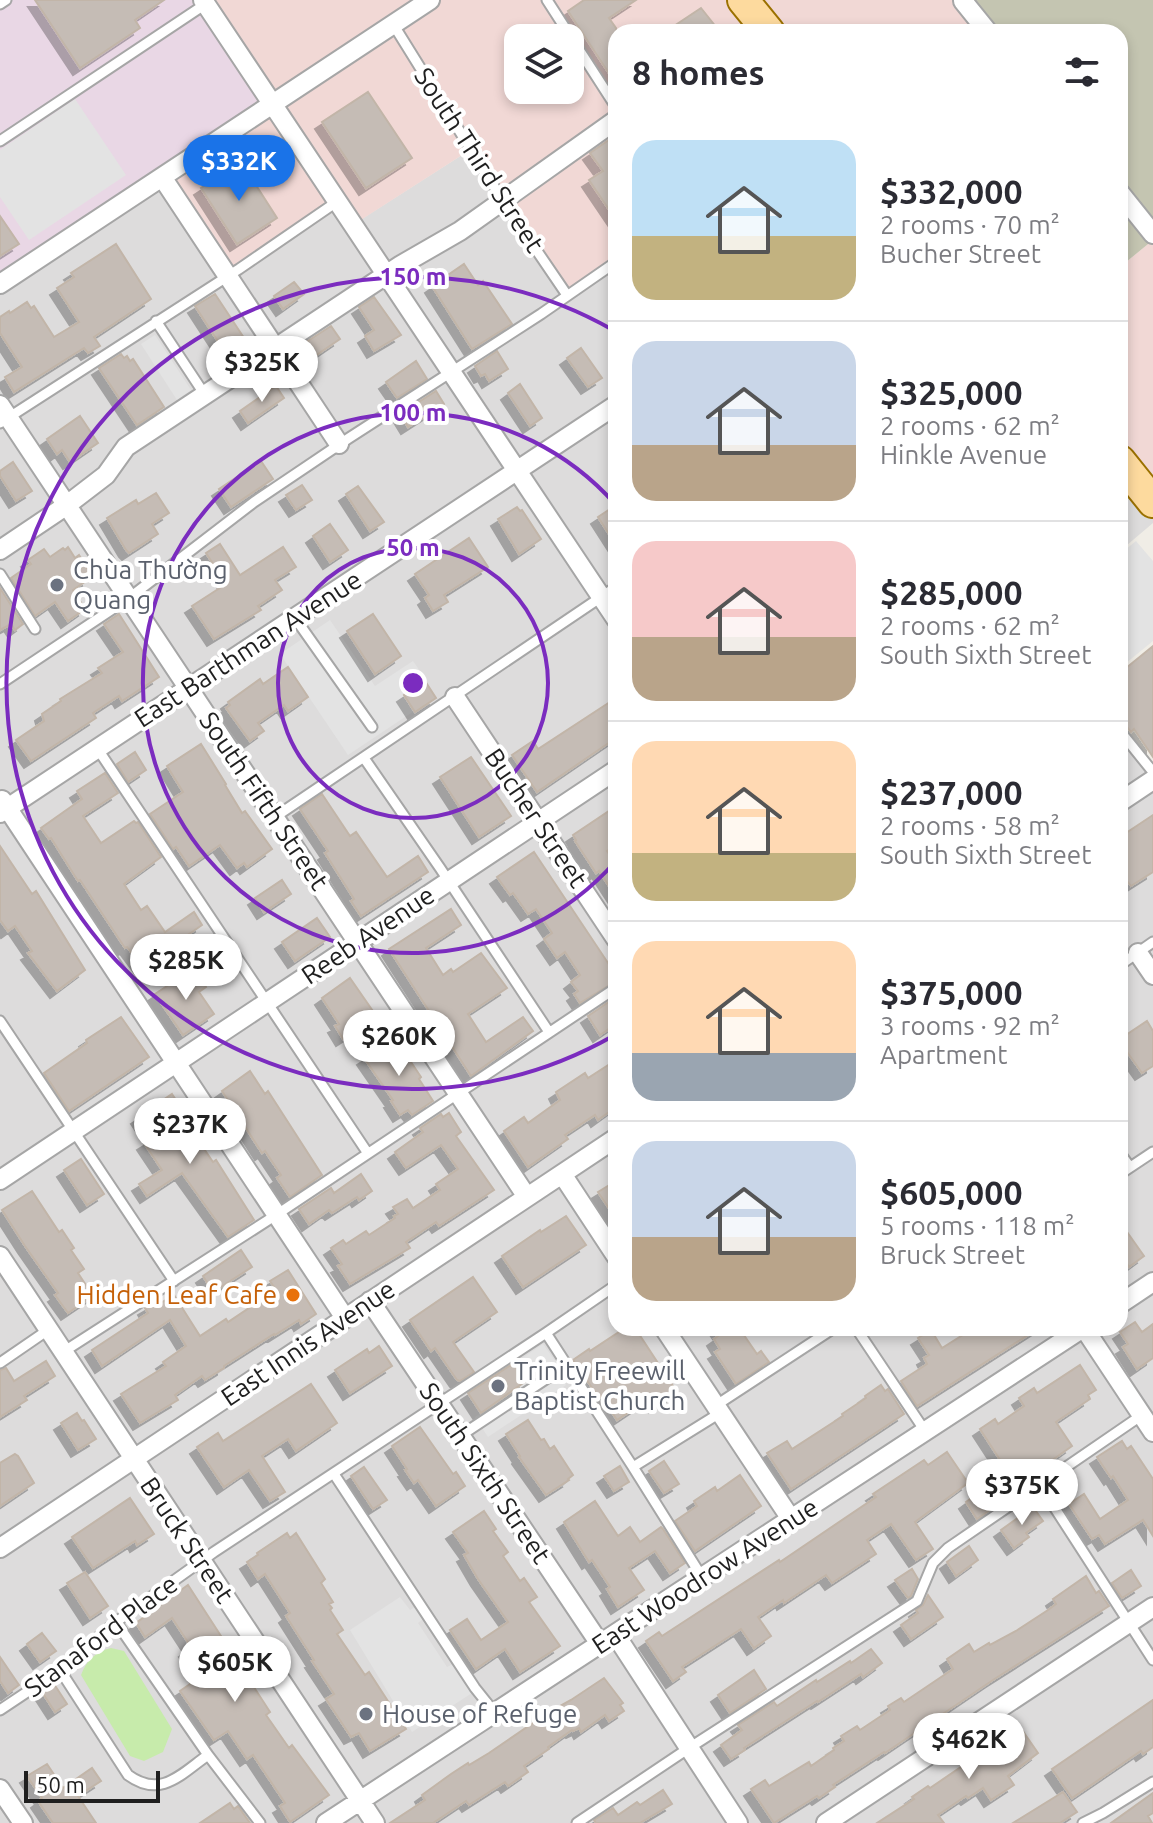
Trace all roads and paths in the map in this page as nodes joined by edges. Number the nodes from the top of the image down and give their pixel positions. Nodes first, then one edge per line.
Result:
1 (6, 0) edge
2 (430, 0) edge
3 (547, 0) edge
4 (743, 0) edge
5 (207, 1) edge
6 (963, 1) edge
7 (0, 4) edge
8 (393, 24) junction
9 (757, 24) edge
10 (982, 24) edge
11 (608, 95) edge
12 (273, 103) junction
13 (608, 126) edge
14 (0, 141) edge
15 (162, 177) junction
16 (339, 201) junction
17 (503, 201) junction
18 (1128, 203) edge
19 (1153, 234) edge
20 (608, 267) edge
21 (387, 274) junction
22 (227, 275) junction
23 (0, 284) edge
24 (567, 295) junction
25 (156, 321) junction
26 (276, 349) junction
27 (452, 371) junction
28 (205, 395) junction
29 (608, 410) edge
30 (3, 415) edge
31 (339, 444) junction
32 (518, 471) junction
33 (67, 505) junction
34 (0, 550) edge
35 (0, 574) edge
36 (608, 591) edge
37 (608, 593) edge
38 (129, 598) junction
39 (295, 618) junction
40 (35, 629) dead end
41 (0, 684) edge
42 (189, 688) junction
43 (455, 697) junction
44 (372, 727) dead end
45 (1128, 741) edge
46 (97, 748) junction
47 (364, 758) junction
48 (1153, 772) edge
49 (608, 775) edge
50 (1153, 780) edge
51 (1128, 797) edge
52 (2, 806) edge
53 (275, 817) junction
54 (538, 822) junction
55 (448, 882) junction
56 (608, 927) edge
57 (358, 942) junction
58 (1146, 948) edge
59 (1128, 960) edge
60 (1153, 975) edge
61 (608, 993) edge
62 (266, 1003) junction
63 (0, 1021) edge
64 (549, 1032) junction
65 (175, 1064) junction
66 (458, 1092) junction
67 (74, 1131) junction
68 (608, 1143) edge
69 (367, 1152) junction
70 (1153, 1152) edge
71 (1128, 1164) edge
72 (1130, 1167) joint
73 (562, 1174) junction
74 (0, 1180) edge
75 (527, 1197) junction
76 (276, 1215) junction
77 (608, 1244) edge
78 (0, 1256) edge
79 (174, 1281) junction
80 (1153, 1282) edge
81 (608, 1290) edge
82 (1128, 1299) edge
83 (370, 1301) junction
84 (345, 1318) junction
85 (48, 1330) junction
86 (546, 1333) junction
87 (669, 1336) edge
88 (823, 1336) edge
89 (861, 1336) edge
90 (1072, 1336) edge
91 (1089, 1336) edge
92 (63, 1352) junction
93 (0, 1363) edge
94 (567, 1365) junction
95 (438, 1403) junction
96 (718, 1409) junction
97 (1142, 1415) junction
98 (925, 1431) junction
99 (1153, 1431) edge
100 (460, 1436) junction
101 (133, 1459) junction
102 (633, 1467) junction
103 (334, 1474) junction
104 (1040, 1485) junction
105 (791, 1519) junction
106 (0, 1548) edge
107 (201, 1561) junction
108 (702, 1577) junction
109 (1153, 1607) edge
110 (116, 1622) junction
111 (1129, 1623) junction
112 (607, 1639) junction
113 (1153, 1660) edge
114 (60, 1670) junction
115 (0, 1710) edge
116 (495, 1713) junction
117 (689, 1748) junction
118 (208, 1755) junction
119 (1153, 1782) edge
120 (0, 1789) edge
121 (360, 1801) junction
122 (23, 1823) edge
123 (260, 1823) edge
124 (326, 1823) edge
125 (375, 1823) edge
126 (577, 1823) edge
127 (738, 1823) edge
128 (826, 1823) edge
129 (1083, 1823) edge

1 - 7 lane
2 - 8 street
3 - 11 lane
4 - 9 main road
5 - 12 street
5 - 14 lane
6 - 10 street
8 - 12 street
8 - 17 lane, South Third Street
12 - 15 street
12 - 16 street
13 - 17 street
15 - 22 street
15 - 23 street
16 - 21 street
16 - 22 lane
17 - 21 street
17 - 24 lane, South Third Street
18 - 19 street
20 - 24 lane
21 - 26 street
21 - 27 street
22 - 25 lane
22 - 26 street
24 - 27 lane
25 - 28 lane
25 - 30 lane
26 - 28 street
26 - 31 street
27 - 31 lane
27 - 32 street
28 - 33 street
29 - 32 street, East Barthman Avenue
30 - 33 street, South Fifth Street
31 - 38 lane
32 - 36 street
32 - 39 street, East Barthman Avenue
33 - 34 street
33 - 38 street, South Fifth Street
35 - 40 lane
37 - 43 lane
38 - 41 lane
38 - 42 street, South Fifth Street
39 - 42 street, East Barthman Avenue
39 - 44 lane
42 - 46 street, East Barthman Avenue
42 - 53 street, South Fifth Street
43 - 47 lane
43 - 54 street, Bucher Street
45 - 48 lane
46 - 52 street, East Barthman Avenue
46 - 62 lane
47 - 53 lane
47 - 55 lane
49 - 54 street, Reeb Avenue
50 - 51 street
52 - 65 street
53 - 57 street, South Fifth Street
54 - 55 street, Reeb Avenue
54 - 56 street, Bucher Street
55 - 57 street, Reeb Avenue
55 - 64 lane
57 - 62 street, Reeb Avenue
57 - 66 street, South Fifth Street
58 - 59 lane
58 - 60 street
61 - 64 lane
62 - 65 street, Reeb Avenue
62 - 69 lane
63 - 67 lane
64 - 66 lane
65 - 67 street, Reeb Avenue
65 - 76 street
66 - 69 lane
66 - 75 street, South Fifth Street
67 - 74 street, Reeb Avenue
67 - 79 lane
68 - 73 street, East Innis Avenue
69 - 76 lane
70 - 72 lane
71 - 72 lane
73 - 75 street, East Innis Avenue
73 - 77 street
75 - 83 street, East Innis Avenue
76 - 79 lane
76 - 84 street
78 - 85 street, Bruck Street
79 - 92 lane
80 - 82 street
81 - 86 lane, Stanaford Place
83 - 84 street, East Innis Avenue
83 - 95 street, South Sixth Street
84 - 101 street, East Innis Avenue
85 - 92 street, Bruck Street
85 - 93 lane
86 - 94 lane
86 - 95 lane, Stanaford Place
87 - 96 street
88 - 96 lane
89 - 98 lane
90 - 98 street, East Woodrow Avenue
91 - 97 street
92 - 101 street, Bruck Street
94 - 100 lane
94 - 102 lane
95 - 100 street, South Sixth Street
95 - 103 lane, Stanaford Place
96 - 102 lane
96 - 105 street
97 - 99 street
97 - 104 lane
98 - 105 street, East Woodrow Avenue
100 - 112 street, South Sixth Street
101 - 106 street, East Innis Avenue
101 - 107 street, Bruck Street
102 - 108 lane
103 - 107 lane, Stanaford Place
103 - 116 lane
104 - 111 lane
104 - 117 lane
105 - 108 street, East Woodrow Avenue
107 - 110 lane, Stanaford Place
107 - 121 street, Bruck Street
108 - 112 street, East Woodrow Avenue
109 - 111 street
110 - 114 lane, Stanaford Place
110 - 118 lane
111 - 113 lane
111 - 128 street
112 - 116 street, East Woodrow Avenue
112 - 117 street, South Sixth Street
114 - 115 lane, Stanaford Place
114 - 118 lane
116 - 121 street, East Woodrow Avenue
117 - 126 lane
117 - 127 street, South Sixth Street
118 - 123 lane
119 - 129 lane
120 - 122 street
121 - 124 street, East Woodrow Avenue
121 - 125 street, Bruck Street

